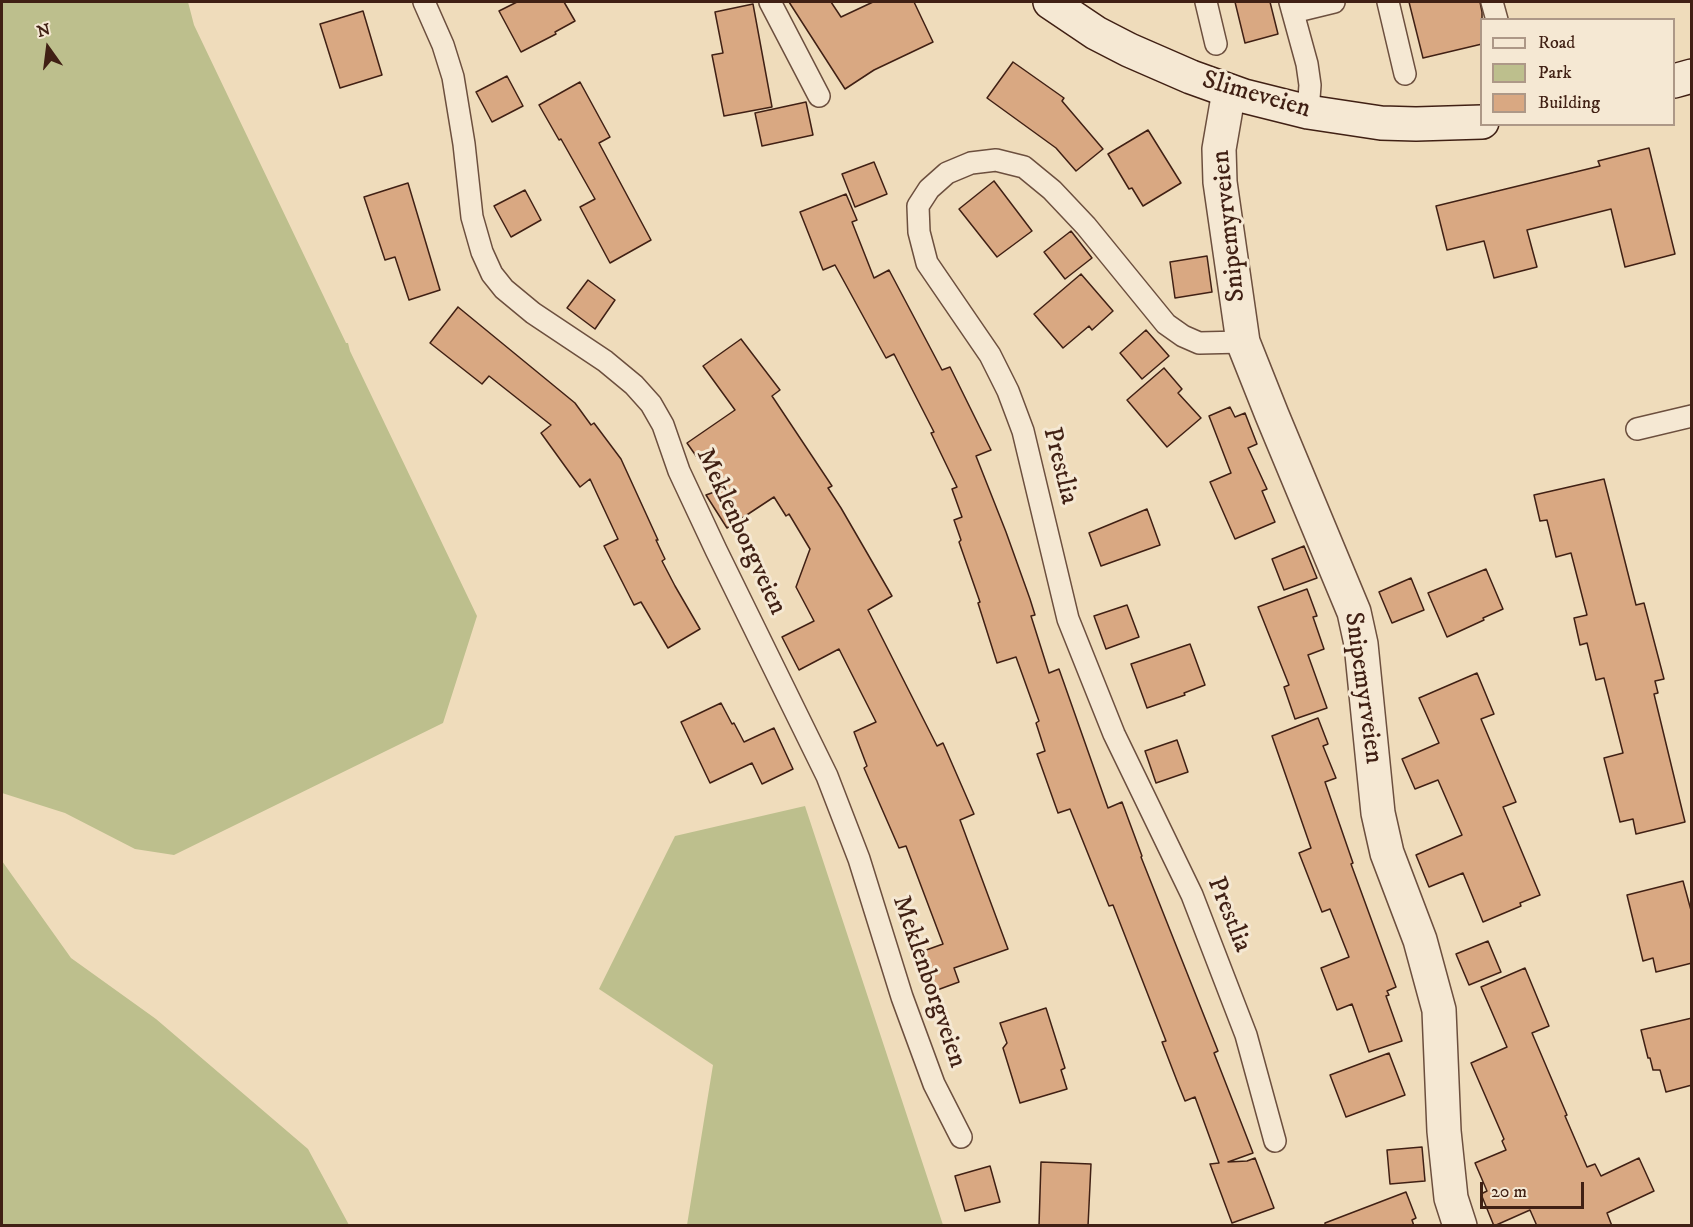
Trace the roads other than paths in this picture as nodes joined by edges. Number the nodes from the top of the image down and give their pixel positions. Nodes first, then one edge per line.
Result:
1 (424, 2) edge
2 (770, 2) edge
3 (1050, 2) edge
4 (1206, 2) edge
5 (1334, 2) edge
6 (1388, 2) edge
7 (1492, 2) edge
8 (1291, 7) edge
9 (1496, 18) edge
10 (1216, 44) dead end
11 (1404, 74) dead end
12 (1692, 76) edge
13 (1675, 81) edge
14 (1229, 91) junction
15 (819, 96) dead end
16 (1308, 112) junction
17 (1480, 122) edge
18 (1243, 342) junction
19 (1692, 416) edge
20 (1636, 429) dead end
21 (961, 1137) dead end
22 (1275, 1141) dead end
23 (1460, 1226) edge

1 - 21 lane, Meklenborgveien
2 - 15 lane
3 - 14 street, Slimeveien
4 - 10 lane
5 - 8 lane
6 - 11 lane
7 - 9 lane
8 - 16 lane
12 - 13 street
14 - 16 street, Slimeveien
14 - 18 street, Snipemyrveien
16 - 17 street, Slimeveien
18 - 22 lane, Prestlia
18 - 23 street, Snipemyrveien
19 - 20 lane

